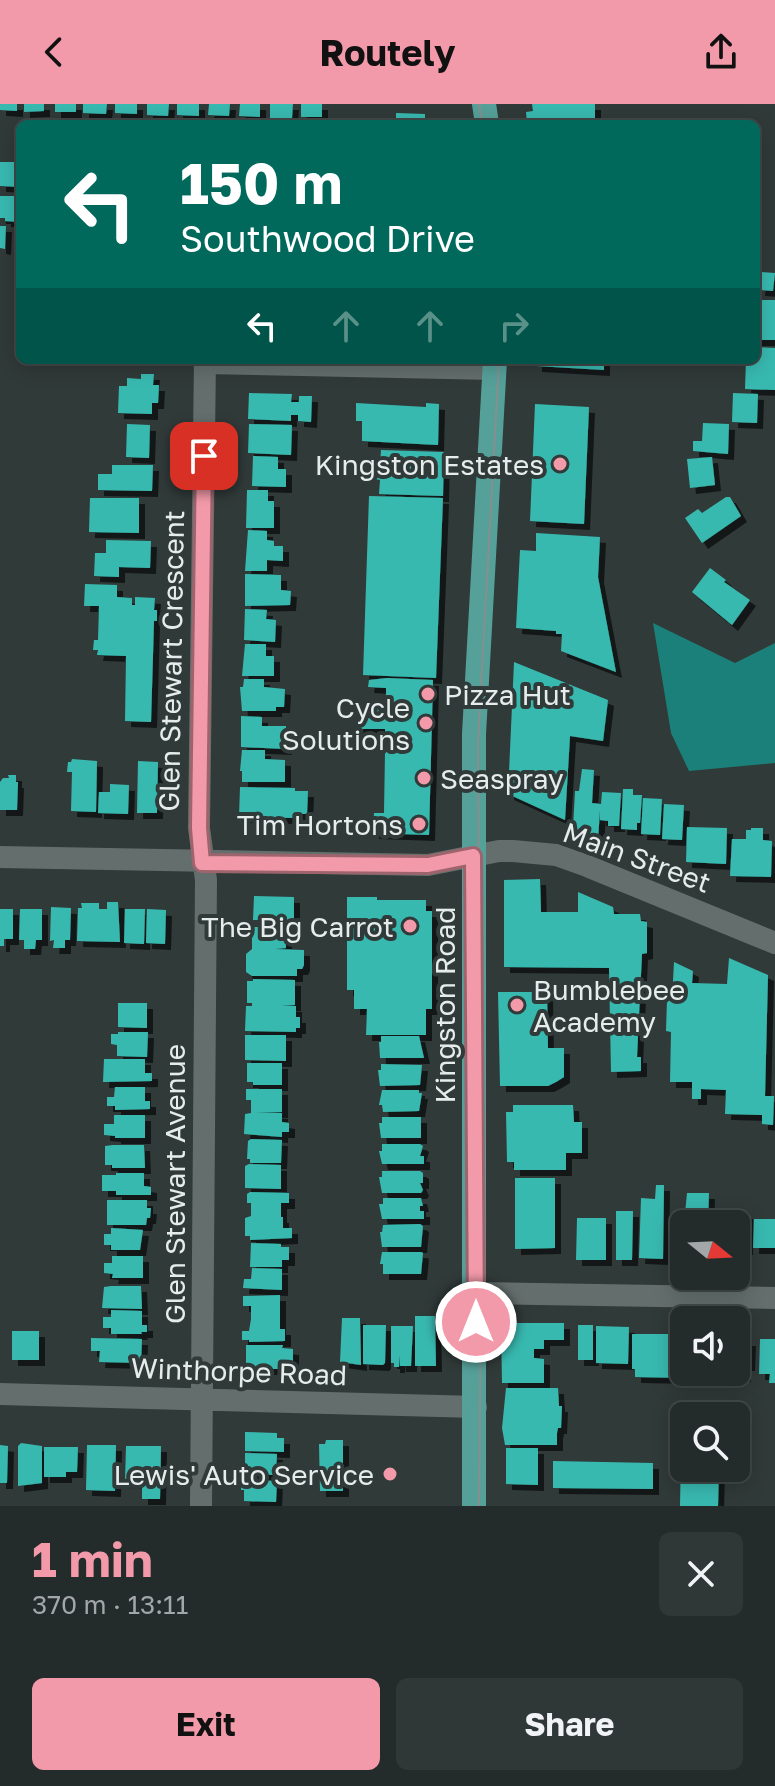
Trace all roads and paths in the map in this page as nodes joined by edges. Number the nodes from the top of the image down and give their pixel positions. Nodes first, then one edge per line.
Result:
1 (205, 364) edge
2 (274, 364) edge
3 (494, 364) edge
4 (473, 856) junction
5 (0, 857) edge
6 (202, 863) junction
7 (775, 943) edge
8 (476, 1293) junction
9 (775, 1298) edge
10 (0, 1394) edge
11 (202, 1399) junction
12 (476, 1407) junction
13 (201, 1506) edge
14 (474, 1506) edge

1 - 6 street, Glen Stewart Crescent
2 - 3 street, Glen Stewart Crescent
3 - 4 main road, Kingston Road
4 - 6 street, Main Street
4 - 7 street, Main Street
4 - 8 main road, Kingston Road
5 - 6 street, Main Street
6 - 11 street, Glen Stewart Avenue
8 - 9 street
8 - 12 main road, Kingston Road
10 - 11 street, Winthorpe Road
11 - 12 street, Winthorpe Road
11 - 13 street, Glen Stewart Avenue
12 - 14 main road, Kingston Road

